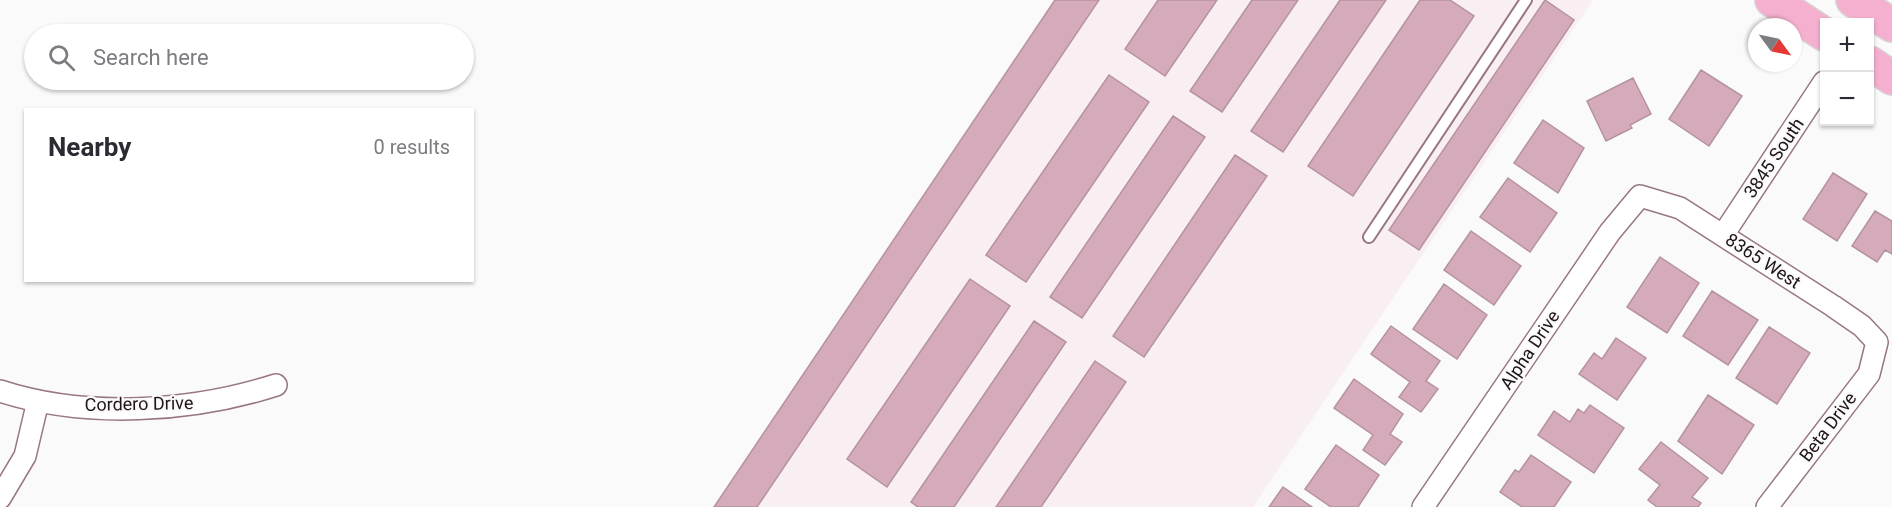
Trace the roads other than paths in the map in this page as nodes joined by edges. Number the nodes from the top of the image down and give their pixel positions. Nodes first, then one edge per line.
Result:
1 (1526, 0) edge
2 (1772, 0) edge
3 (1853, 0) edge
4 (1892, 26) edge
5 (1820, 31) edge
6 (1874, 66) edge
7 (1892, 78) edge
8 (1820, 88) edge
9 (1640, 196) joint
10 (1723, 235) junction
11 (1369, 237) dead end
12 (1877, 342) joint
13 (276, 385) dead end
14 (0, 391) edge
15 (38, 401) junction
16 (0, 498) edge
17 (1423, 507) edge
18 (1767, 507) edge

1 - 11 lane
2 - 5 main road
3 - 4 main road
6 - 7 main road
8 - 10 street, 3845 South
9 - 10 street, 8365 West
9 - 17 street, Alpha Drive
10 - 12 street, 8365 West
12 - 18 street, Beta Drive
13 - 15 street, Cordero Drive
14 - 15 street, Cordero Drive
15 - 16 street

